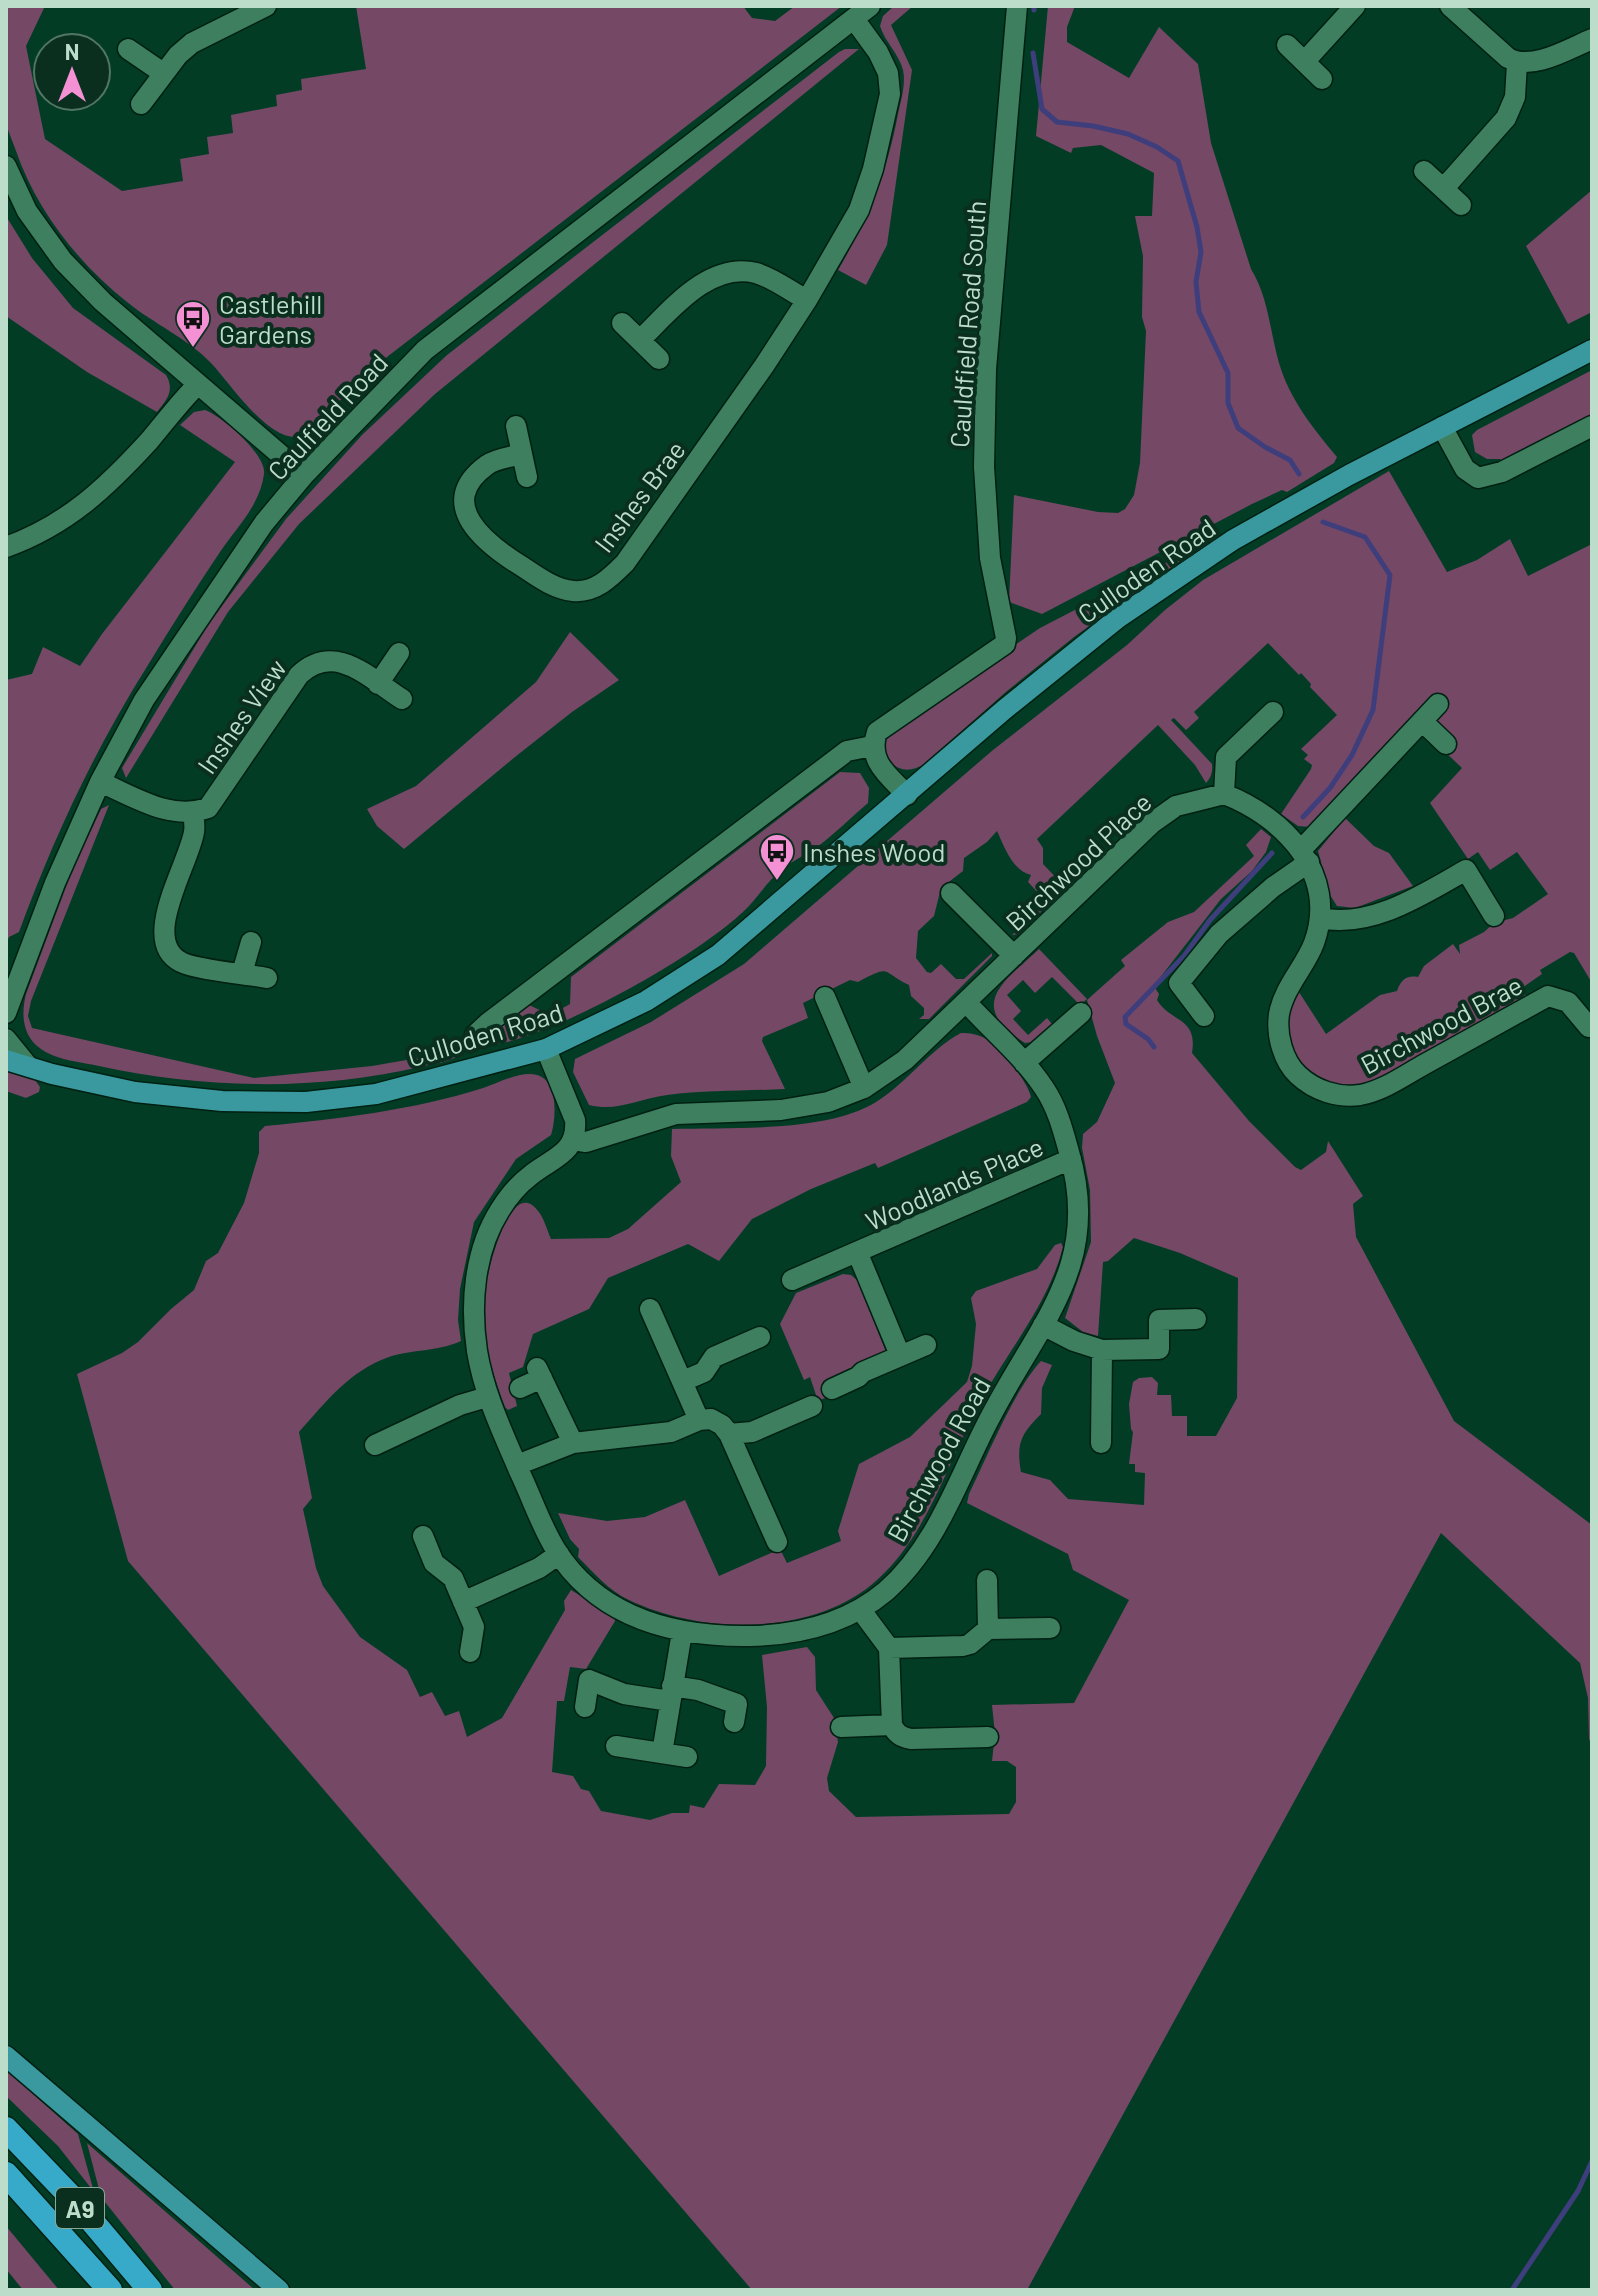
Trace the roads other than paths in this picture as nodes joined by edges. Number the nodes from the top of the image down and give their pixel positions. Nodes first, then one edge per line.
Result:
1 (266, 6) edge
2 (1017, 6) edge
3 (1355, 6) edge
4 (1450, 6) edge
5 (862, 12) edge
6 (1592, 39) edge
7 (1287, 45) dead end
8 (128, 49) dead end
9 (1305, 61) junction
10 (1517, 63) junction
11 (163, 73) junction
12 (1322, 79) dead end
13 (141, 104) dead end
14 (6, 166) edge
15 (1424, 171) dead end
16 (1444, 188) junction
17 (1461, 205) dead end
18 (807, 300) junction
19 (622, 323) dead end
20 (640, 340) junction
21 (1592, 350) edge
22 (659, 359) dead end
23 (198, 384) junction
24 (516, 426) dead end
25 (1592, 426) edge
26 (1442, 427) junction
27 (522, 454) junction
28 (304, 475) junction
29 (527, 477) dead end
30 (6, 547) edge
31 (1005, 644) joint
32 (399, 653) dead end
33 (378, 684) junction
34 (402, 699) dead end
35 (1438, 704) dead end
36 (1273, 712) dead end
37 (1422, 721) junction
38 (1446, 744) dead end
39 (872, 746) junction
40 (100, 782) junction
41 (1224, 794) junction
42 (907, 795) junction
43 (193, 813) junction
44 (1305, 856) junction
45 (951, 893) dead end
46 (1494, 916) dead end
47 (1320, 918) junction
48 (251, 942) dead end
49 (1014, 956) junction
50 (242, 973) junction
51 (267, 978) dead end
52 (13, 985) edge
53 (825, 997) dead end
54 (967, 1003) junction
55 (6, 1013) edge
56 (1081, 1013) dead end
57 (1204, 1016) dead end
58 (1589, 1027) dead end
59 (475, 1035) dead end
60 (6, 1039) edge
61 (546, 1049) junction
62 (6, 1060) edge
63 (1024, 1063) junction
64 (28, 1066) junction
65 (864, 1088) junction
66 (573, 1140) junction
67 (1071, 1159) junction
68 (858, 1254) junction
69 (792, 1280) dead end
70 (650, 1309) dead end
71 (1196, 1319) dead end
72 (1043, 1325) junction
73 (760, 1337) dead end
74 (926, 1345) dead end
75 (1102, 1350) junction
76 (900, 1355) junction
77 (683, 1381) junction
78 (520, 1388) dead end
79 (832, 1389) dead end
80 (487, 1397) junction
81 (812, 1406) dead end
82 (699, 1420) junction
83 (729, 1434) junction
84 (573, 1443) junction
85 (1101, 1443) dead end
86 (375, 1445) dead end
87 (517, 1465) junction
88 (423, 1536) dead end
89 (777, 1542) dead end
90 (559, 1554) junction
91 (987, 1580) dead end
92 (463, 1602) junction
93 (860, 1609) junction
94 (1050, 1628) dead end
95 (988, 1629) junction
96 (682, 1632) junction
97 (889, 1648) junction
98 (470, 1652) dead end
99 (671, 1693) junction
100 (585, 1707) dead end
101 (734, 1722) dead end
102 (892, 1725) junction
103 (841, 1727) dead end
104 (988, 1737) dead end
105 (616, 1746) dead end
106 (662, 1753) junction
107 (687, 1757) dead end
108 (6, 2056) edge
109 (6, 2129) edge
110 (6, 2174) edge
111 (110, 2290) edge
112 (150, 2290) edge
113 (279, 2290) edge

1 - 11 street
2 - 31 street, Cauldfield Road South
3 - 9 street
4 - 10 street
5 - 18 street, Inshes Brae
5 - 28 street, Caulfield Road
6 - 10 street
7 - 9 street
8 - 11 street
9 - 12 street
10 - 16 street
11 - 13 street
14 - 23 street
15 - 16 street
16 - 17 street
18 - 20 street
18 - 27 street, Inshes Brae
19 - 20 street
20 - 22 street
21 - 26 main road, Culloden Road
23 - 28 street
23 - 30 street
24 - 27 street
25 - 26 street
26 - 42 main road, Culloden Road
27 - 29 street
28 - 40 street, Caulfield Road
31 - 39 street, Culloden Road
32 - 33 street
33 - 34 street, Inshes View
33 - 43 street, Inshes View
35 - 37 street
36 - 41 street
37 - 38 street
37 - 44 street
39 - 42 street
39 - 59 street, Culloden Road
40 - 43 street
40 - 52 street, Caulfield Road
41 - 44 street
41 - 49 street, Birchwood Place
42 - 61 main road, Culloden Road
43 - 50 street
44 - 47 street, Birchwood Brae
44 - 57 street
45 - 49 street, Birchwood Place
46 - 47 street
47 - 58 street, Birchwood Brae
48 - 50 street
49 - 54 street, Birchwood Place
50 - 51 street
52 - 55 street, Caulfield Road
53 - 65 street
54 - 63 street
54 - 65 street
56 - 63 street
60 - 64 street
61 - 64 main road, Culloden Road
61 - 66 street
62 - 64 main road, Culloden Road
63 - 67 street
65 - 66 street
66 - 80 street, Birchwood Road
67 - 68 street, Woodlands Place
67 - 72 street, Birchwood Road
68 - 69 street, Woodlands Place
68 - 76 street, Woodlands Place
70 - 77 street
71 - 75 street
72 - 75 street
72 - 93 street, Birchwood Road
73 - 77 street
74 - 76 street
75 - 85 street
76 - 79 street
77 - 82 street
78 - 84 street
80 - 86 street
80 - 87 street, Birchwood Road
81 - 83 street
82 - 83 street
82 - 84 street
83 - 89 street
84 - 87 street
87 - 90 street, Birchwood Road
88 - 92 street
90 - 92 street
90 - 96 street, Birchwood Road
91 - 95 street
92 - 98 street
93 - 96 street, Birchwood Road
93 - 97 street
94 - 95 street
95 - 97 street
96 - 99 street
97 - 102 street
99 - 100 street
99 - 101 street
99 - 106 street
102 - 103 street
102 - 104 street
105 - 106 street
106 - 107 street
108 - 113 main road
109 - 112 highway, A9
110 - 111 highway, A9

